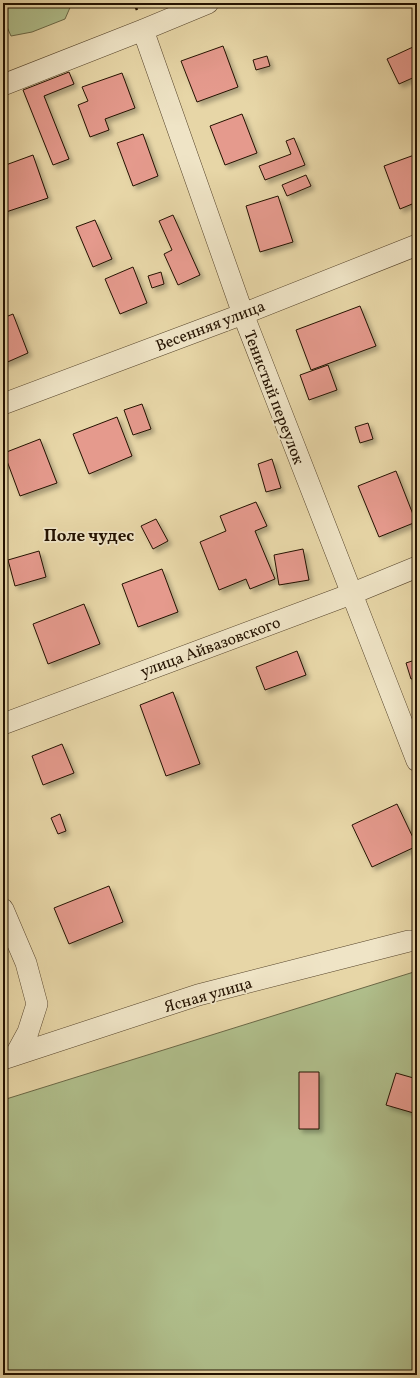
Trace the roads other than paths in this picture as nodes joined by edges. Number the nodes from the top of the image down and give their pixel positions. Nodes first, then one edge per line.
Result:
1 (208, 3) edge
2 (143, 30) junction
3 (3, 85) edge
4 (417, 244) edge
5 (242, 314) junction
6 (3, 404) edge
7 (417, 567) edge
8 (351, 594) junction
9 (3, 724) edge
10 (417, 761) edge
11 (3, 909) edge
12 (417, 941) edge
13 (9, 1056) edge

1 - 2 street
2 - 3 street
2 - 5 street, Тенистый переулок
4 - 5 street, Весенняя улица
5 - 6 street, Весенняя улица
5 - 8 street, Тенистый переулок
7 - 8 street, улица Айвазовского
8 - 9 street, улица Айвазовского
8 - 10 street, Тенистый переулок
11 - 13 street
12 - 13 street, Ясная улица

